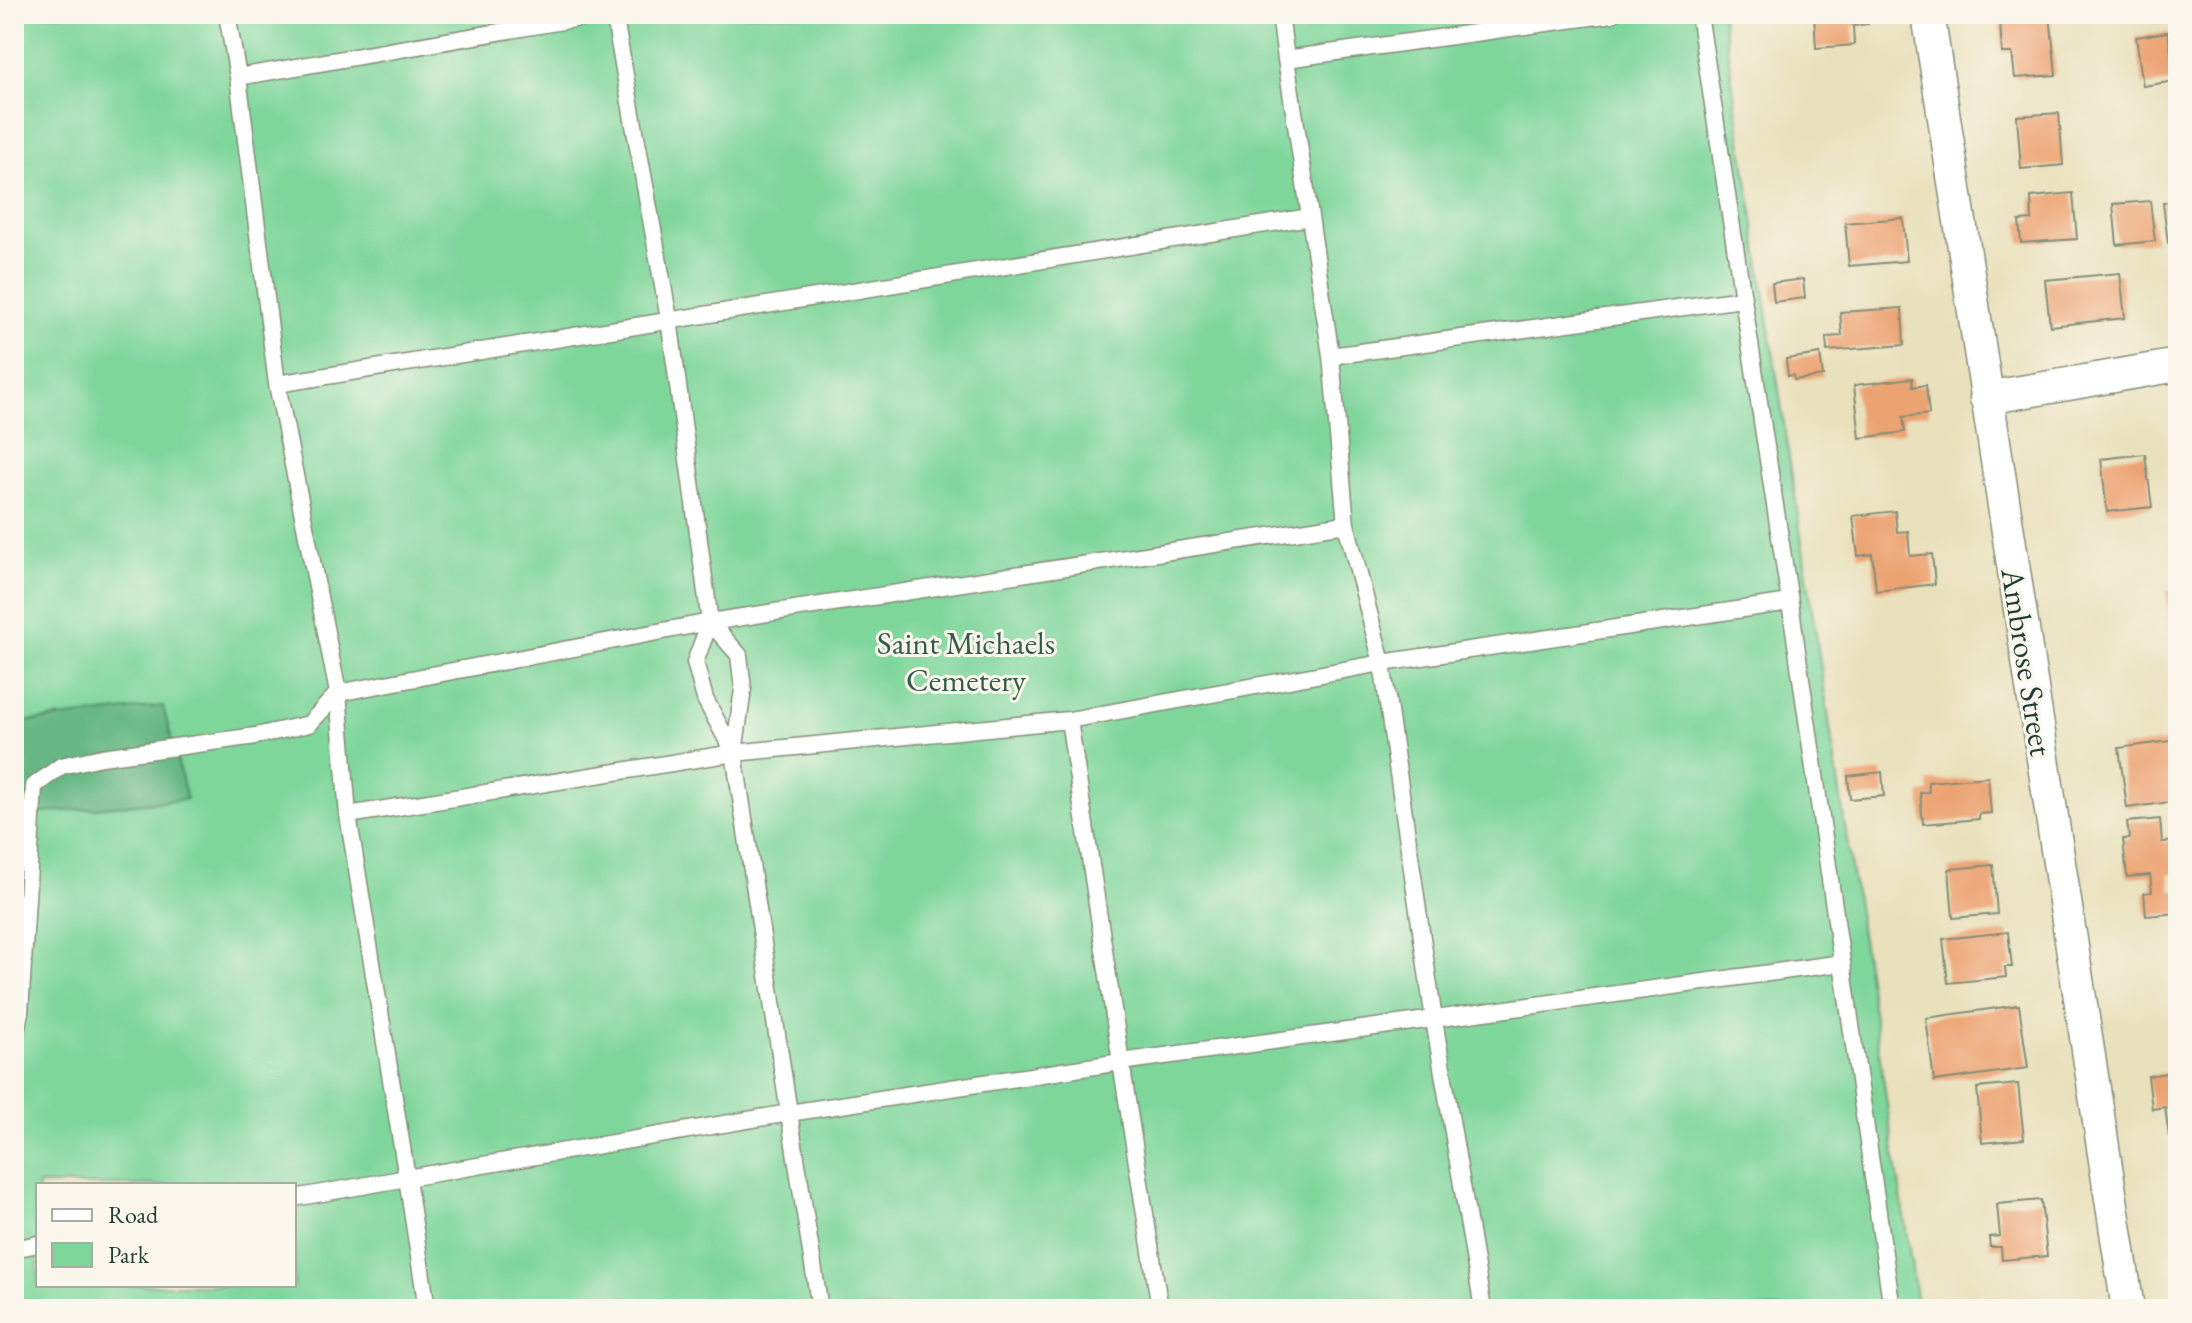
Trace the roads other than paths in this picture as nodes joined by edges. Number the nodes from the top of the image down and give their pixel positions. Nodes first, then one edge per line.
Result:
1 (227, 14) edge
2 (603, 14) edge
3 (614, 14) edge
4 (1280, 14) edge
5 (1612, 14) edge
6 (1699, 14) edge
7 (1928, 14) edge
8 (1286, 59) junction
9 (238, 77) junction
10 (1310, 217) junction
11 (1742, 299) junction
12 (669, 319) junction
13 (1331, 356) junction
14 (2178, 365) edge
15 (277, 384) junction
16 (1986, 398) junction
17 (1346, 524) junction
18 (1790, 602) junction
19 (710, 622) junction
20 (1382, 663) junction
21 (338, 693) junction
22 (1069, 720) junction
23 (734, 753) junction
24 (348, 815) junction
25 (1842, 963) junction
26 (1434, 1020) junction
27 (14, 1042) edge
28 (1121, 1062) junction
29 (789, 1113) junction
30 (407, 1178) junction
31 (296, 1198) edge
32 (36, 1244) edge
33 (14, 1249) edge
34 (427, 1309) edge
35 (820, 1309) edge
36 (1160, 1309) edge
37 (1483, 1309) edge
38 (1892, 1309) edge
39 (2128, 1309) edge

1 - 9 lane
2 - 9 lane
3 - 12 lane
4 - 8 lane
5 - 8 lane
6 - 11 lane
7 - 16 street, Ambrose Street
8 - 10 lane
9 - 15 lane
10 - 12 lane
10 - 13 lane
11 - 13 lane
11 - 18 lane
12 - 15 lane
12 - 19 lane
13 - 17 lane
14 - 16 street
15 - 21 lane
16 - 39 street, Ambrose Street
17 - 19 lane
17 - 20 lane
18 - 20 lane
18 - 25 lane
19 - 21 lane
19 - 23 lane
19 - 23 lane
20 - 22 lane
20 - 26 lane
21 - 24 lane
21 - 27 lane
22 - 23 lane
22 - 28 lane
23 - 24 lane
23 - 29 lane
24 - 30 lane
25 - 26 lane
25 - 38 lane
26 - 28 lane
26 - 37 lane
28 - 29 lane
28 - 36 lane
29 - 30 lane
29 - 35 lane
30 - 31 lane
30 - 34 lane
32 - 33 lane

